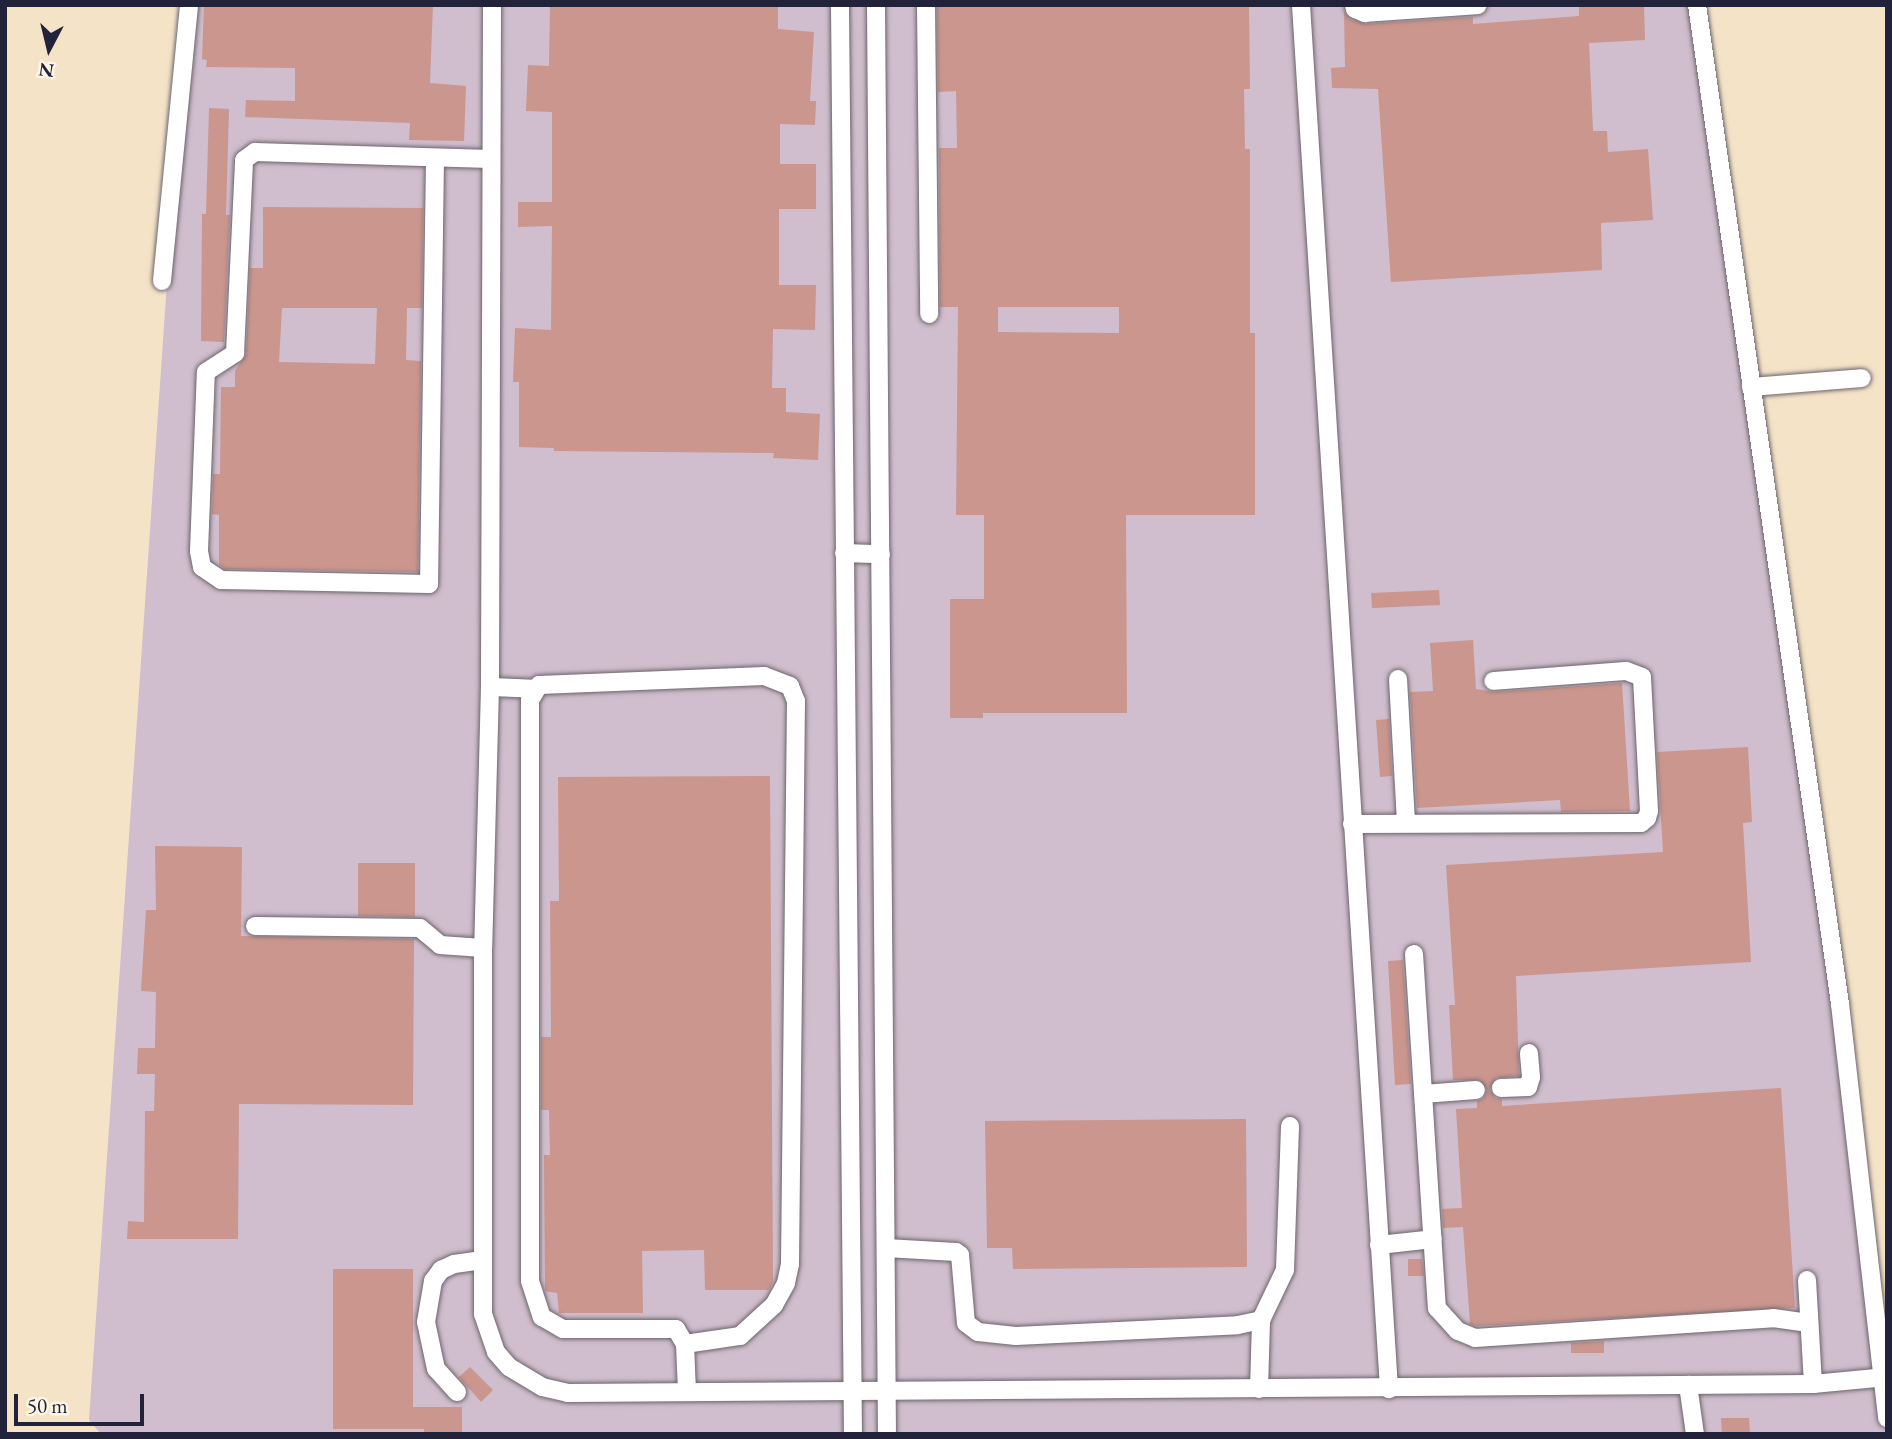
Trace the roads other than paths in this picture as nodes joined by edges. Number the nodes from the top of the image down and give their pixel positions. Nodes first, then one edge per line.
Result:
1 (189, 5) edge
2 (492, 5) edge
3 (840, 5) edge
4 (876, 5) edge
5 (926, 5) edge
6 (1301, 5) edge
7 (1354, 5) edge
8 (1478, 5) edge
9 (1697, 5) edge
10 (435, 158) junction
11 (490, 159) junction
12 (162, 281) dead end
13 (929, 314) dead end
14 (1862, 378) dead end
15 (1751, 387) junction
16 (844, 554) junction
17 (881, 554) junction
18 (1398, 679) dead end
19 (1493, 681) dead end
20 (490, 687) junction
21 (535, 689) junction
22 (1406, 822) junction
23 (1352, 824) junction
24 (255, 926) dead end
25 (483, 948) junction
26 (1414, 954) dead end
27 (1529, 1053) dead end
28 (1502, 1088) dead end
29 (1476, 1090) dead end
30 (1423, 1094) junction
31 (1290, 1126) dead end
32 (1433, 1239) junction
33 (1379, 1245) junction
34 (886, 1248) junction
35 (483, 1260) junction
36 (1807, 1280) dead end
37 (1261, 1320) junction
38 (1809, 1323) junction
39 (685, 1344) junction
40 (1878, 1378) edge
41 (1813, 1384) junction
42 (1688, 1385) junction
43 (1389, 1389) junction
44 (887, 1390) junction
45 (1259, 1390) junction
46 (853, 1391) junction
47 (457, 1392) dead end
48 (687, 1392) junction
49 (1887, 1418) edge
50 (853, 1434) edge
51 (887, 1434) edge
52 (1695, 1434) edge

1 - 12 street
2 - 11 street
3 - 16 street
4 - 17 street
5 - 13 street
6 - 23 street
7 - 8 street
9 - 15 street
10 - 10 street
10 - 11 street
11 - 20 street
14 - 15 street
15 - 40 street
16 - 17 street
16 - 46 street
17 - 34 street
18 - 22 street
19 - 22 street
20 - 21 street
20 - 25 street
21 - 39 street
21 - 39 street
22 - 23 street
23 - 33 street
24 - 25 street
25 - 35 street
26 - 30 street
27 - 28 street
29 - 30 street
30 - 32 street
31 - 37 street
32 - 33 street
32 - 38 street
33 - 43 street
34 - 37 street
34 - 44 street
35 - 47 street
35 - 48 street
36 - 38 street
37 - 45 street
38 - 41 street
39 - 48 street
40 - 41 street
40 - 49 street
41 - 42 street
42 - 43 street
42 - 52 street
43 - 45 street
44 - 45 street
44 - 46 street
44 - 51 street
46 - 48 street
46 - 50 street

